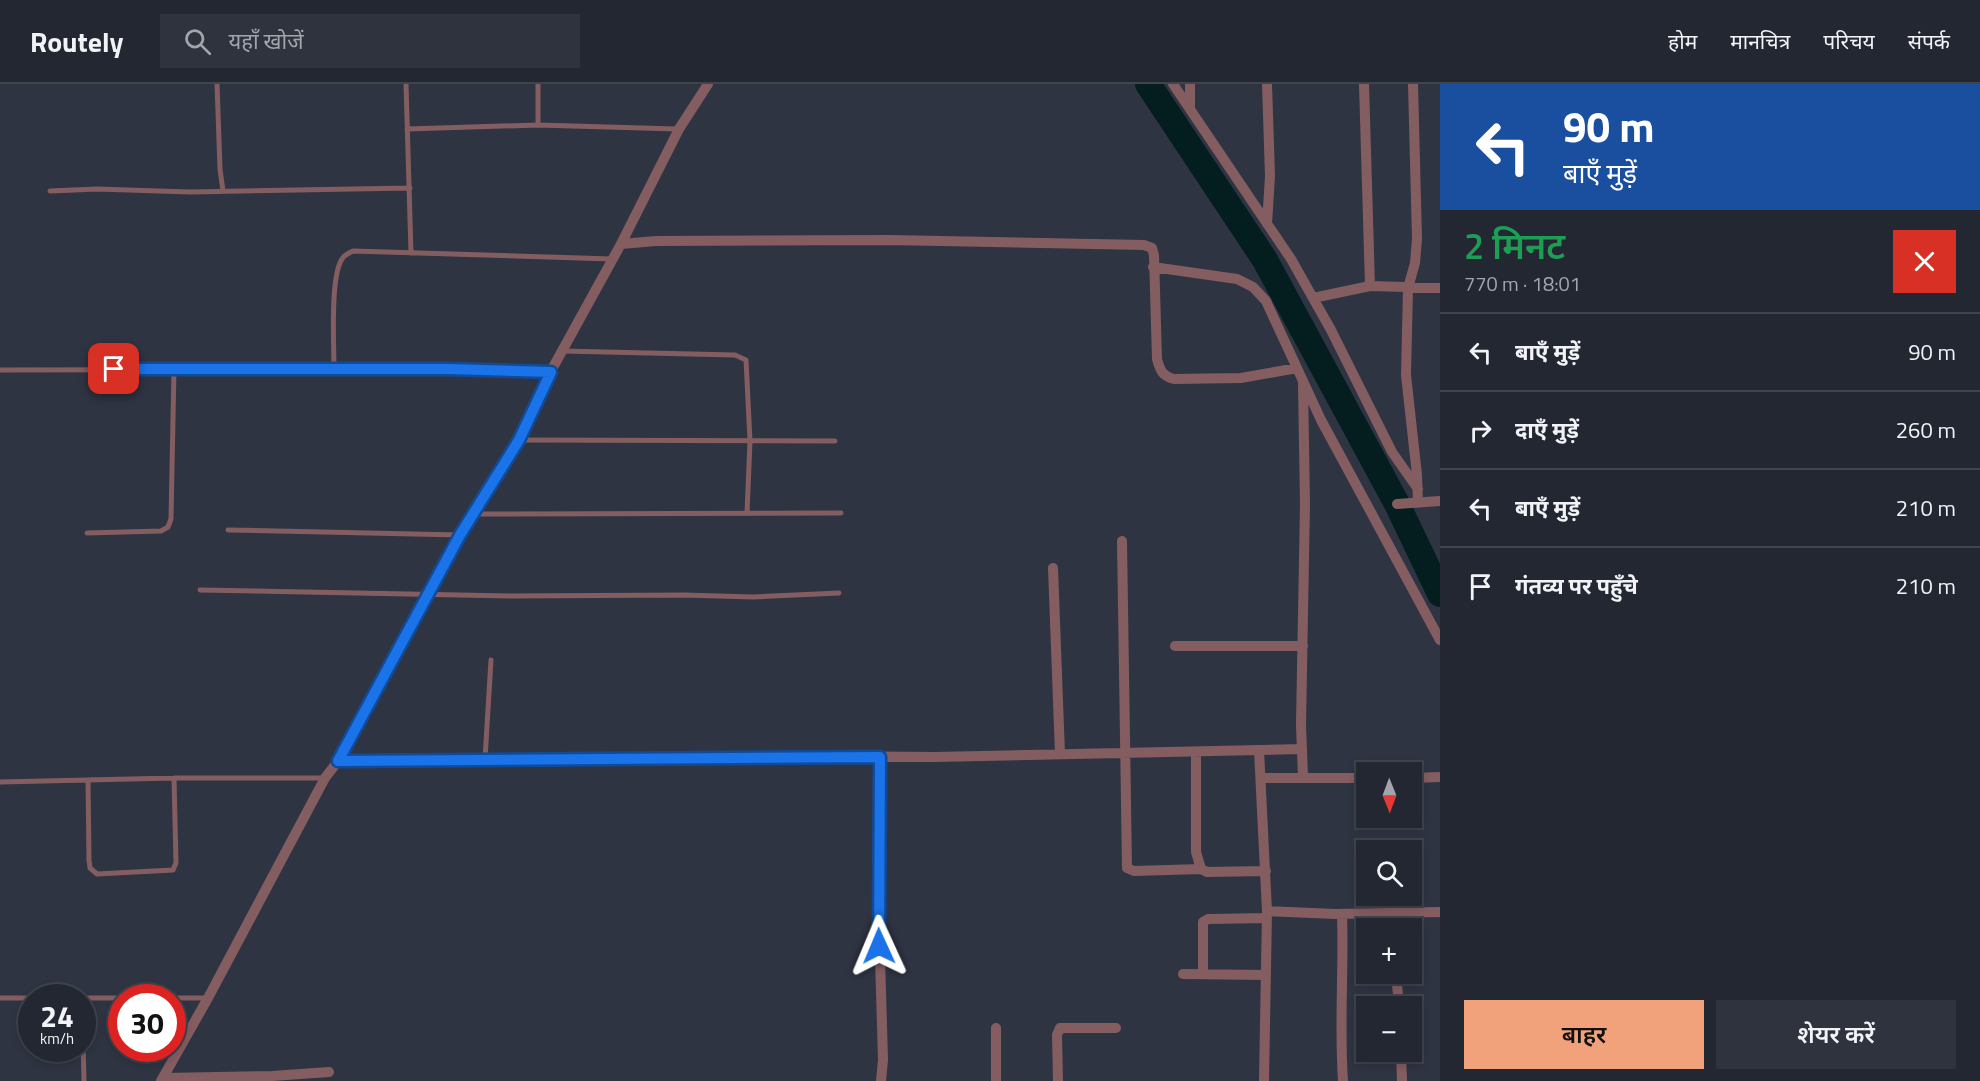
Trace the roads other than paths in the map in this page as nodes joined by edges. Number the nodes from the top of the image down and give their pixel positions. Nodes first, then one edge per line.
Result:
1 (217, 84) edge
2 (406, 84) edge
3 (538, 84) edge
4 (708, 84) edge
5 (1173, 84) edge
6 (1190, 84) edge
7 (1268, 84) edge
8 (1364, 84) edge
9 (1413, 84) edge
10 (1190, 108) junction
11 (538, 125) junction
12 (407, 129) junction
13 (679, 129) junction
14 (410, 188) junction
15 (50, 191) dead end
16 (223, 191) junction
17 (1267, 224) junction
18 (621, 244) junction
19 (411, 253) junction
20 (612, 260) junction
21 (1154, 267) junction
22 (1370, 286) junction
23 (1408, 288) junction
24 (1440, 288) edge
25 (1313, 298) junction
26 (562, 351) junction
27 (1297, 368) junction
28 (174, 369) junction
29 (0, 370) edge
30 (334, 370) junction
31 (551, 372) junction
32 (1303, 380) junction
33 (519, 440) junction
34 (750, 441) junction
35 (835, 441) dead end
36 (1418, 489) junction
37 (1440, 501) edge
38 (1418, 503) junction
39 (1397, 504) dead end
40 (747, 513) junction
41 (841, 513) dead end
42 (473, 514) junction
43 (228, 530) dead end
44 (87, 533) dead end
45 (460, 535) junction
46 (1122, 541) dead end
47 (1053, 568) dead end
48 (200, 590) dead end
49 (839, 593) dead end
50 (429, 594) junction
51 (1440, 640) edge
52 (1175, 646) dead end
53 (1303, 646) junction
54 (491, 660) dead end
55 (1302, 749) junction
56 (1259, 750) junction
57 (1196, 752) junction
58 (1125, 753) junction
59 (1060, 754) junction
60 (880, 757) junction
61 (338, 761) junction
62 (485, 761) junction
63 (1303, 777) junction
64 (1440, 777) edge
65 (174, 778) junction
66 (325, 778) junction
67 (1262, 778) junction
68 (1356, 778) edge
69 (1422, 778) edge
70 (88, 780) junction
71 (0, 783) edge
72 (1201, 869) junction
73 (1266, 871) junction
74 (1394, 912) junction
75 (1440, 912) edge
76 (1267, 914) junction
77 (1342, 914) junction
78 (1394, 918) edge
79 (1183, 974) dead end
80 (1203, 975) junction
81 (1265, 975) junction
82 (0, 998) edge
83 (18, 998) edge
84 (186, 998) edge
85 (208, 998) junction
86 (996, 1028) dead end
87 (1116, 1028) dead end
88 (84, 1062) edge
89 (1401, 1062) edge
90 (329, 1072) dead end
91 (162, 1080) edge
92 (84, 1081) edge
93 (881, 1081) edge
94 (996, 1081) edge
95 (1058, 1081) edge
96 (1264, 1081) edge
97 (1343, 1081) edge
98 (1402, 1081) edge

1 - 16 lane
2 - 12 lane
3 - 11 lane
4 - 13 street
5 - 10 street
6 - 10 street
7 - 17 street
8 - 22 street
9 - 23 street
10 - 17 street
11 - 12 lane
11 - 13 lane
12 - 14 lane
13 - 18 street
14 - 16 lane
14 - 19 lane
15 - 16 lane
17 - 25 street
18 - 20 street
18 - 21 street
19 - 20 lane
19 - 30 lane
20 - 26 street
21 - 27 street
21 - 27 street
22 - 23 street
22 - 25 street
23 - 24 street
23 - 36 street
25 - 36 street
26 - 31 street
26 - 34 lane
27 - 32 street
28 - 29 lane
28 - 30 lane
28 - 44 lane
30 - 31 lane
31 - 33 street
32 - 51 street
32 - 53 street
33 - 34 lane
33 - 42 street
34 - 35 lane
34 - 40 lane
36 - 38 street
37 - 38 street
38 - 39 street
40 - 41 lane
40 - 42 lane
42 - 45 street
43 - 45 lane
45 - 50 street
46 - 58 street
47 - 59 street
48 - 50 lane
49 - 50 lane
50 - 61 street
52 - 53 street
53 - 55 street
54 - 62 lane
55 - 56 street
55 - 63 street
56 - 57 street
56 - 67 street
57 - 58 street
57 - 72 street
58 - 59 street
58 - 72 street
59 - 60 street
60 - 62 street
60 - 93 street
61 - 62 street
61 - 66 street
63 - 67 street
63 - 68 street
64 - 69 street
65 - 66 lane
65 - 70 lane
65 - 70 lane
66 - 85 street
67 - 73 street
70 - 71 lane
72 - 73 street
73 - 76 street
74 - 75 street
74 - 77 street
74 - 78 street
76 - 77 street
76 - 80 street
76 - 81 street
77 - 97 street
79 - 80 street
80 - 81 street
81 - 96 street
82 - 83 lane
84 - 85 lane
85 - 91 street
86 - 94 street
87 - 95 street
88 - 92 lane
89 - 98 street
90 - 91 street

